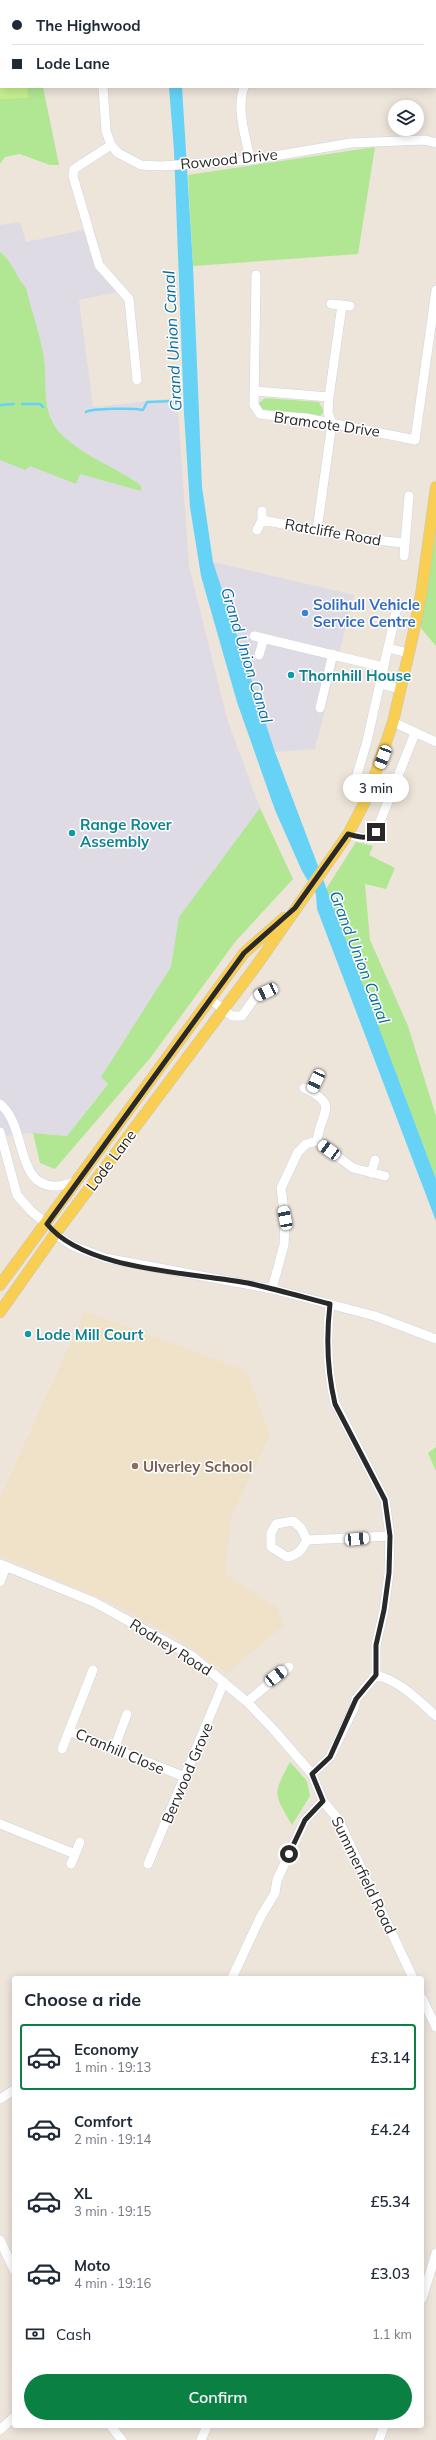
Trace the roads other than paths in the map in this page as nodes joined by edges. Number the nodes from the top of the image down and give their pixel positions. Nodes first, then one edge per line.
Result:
1 (103, 88) edge
2 (244, 88) edge
3 (436, 142) edge
4 (111, 145) junction
5 (250, 160) junction
6 (256, 275) dead end
7 (436, 290) edge
8 (331, 304) dead end
9 (137, 380) dead end
10 (255, 391) junction
11 (329, 397) junction
12 (332, 423) junction
13 (436, 487) edge
14 (409, 496) dead end
15 (257, 530) dead end
16 (317, 530) junction
17 (404, 543) junction
18 (404, 556) dead end
19 (396, 612) dead end
20 (254, 636) dead end
21 (264, 638) junction
22 (388, 648) junction
23 (408, 653) junction
24 (333, 654) junction
25 (259, 655) dead end
26 (383, 667) junction
27 (380, 684) junction
28 (400, 689) junction
29 (320, 708) dead end
30 (393, 722) junction
31 (415, 733) junction
32 (436, 742) edge
33 (354, 785) dead end
34 (348, 834) junction
35 (295, 908) junction
36 (274, 990) dead end
37 (210, 999) junction
38 (222, 1009) junction
39 (316, 1081) dead end
40 (0, 1104) edge
41 (0, 1132) edge
42 (317, 1141) junction
43 (375, 1160) dead end
44 (371, 1172) junction
45 (385, 1176) dead end
46 (77, 1182) junction
47 (47, 1224) junction
48 (55, 1234) junction
49 (0, 1285) edge
50 (272, 1289) junction
51 (330, 1304) junction
52 (0, 1312) edge
53 (436, 1339) edge
54 (390, 1536) junction
55 (307, 1540) junction
56 (3, 1565) edge
57 (0, 1582) edge
58 (288, 1666) dead end
59 (93, 1670) dead end
60 (376, 1675) junction
61 (224, 1682) junction
62 (247, 1702) junction
63 (127, 1714) dead end
64 (436, 1716) edge
65 (69, 1731) junction
66 (62, 1749) dead end
67 (114, 1749) junction
68 (312, 1774) junction
69 (185, 1777) junction
70 (323, 1801) junction
71 (0, 1824) edge
72 (80, 1842) dead end
73 (75, 1854) junction
74 (70, 1864) dead end
75 (148, 1864) dead end
76 (233, 1976) edge
77 (412, 1976) edge
78 (424, 2002) edge
79 (436, 2028) edge
80 (12, 2091) edge
81 (0, 2099) edge
82 (0, 2240) edge
83 (436, 2253) edge
84 (12, 2266) edge
85 (424, 2292) edge
86 (12, 2418) edge
87 (113, 2428) edge
88 (206, 2428) edge
89 (383, 2428) edge
90 (0, 2430) edge
91 (122, 2440) edge
92 (201, 2440) edge
93 (379, 2440) edge

1 - 4 street
2 - 5 street
3 - 5 street, Rowood Drive
4 - 5 street, Rowood Drive
4 - 9 street
6 - 10 street, Bramcote Drive
7 - 12 street, Bramcote Drive
8 - 11 street
10 - 11 street
10 - 12 street, Bramcote Drive
11 - 12 street
12 - 16 street
13 - 23 main road, Lode Lane
14 - 17 street
15 - 16 street, Ratcliffe Road
16 - 17 street, Ratcliffe Road
17 - 18 street
19 - 22 street
20 - 21 street
21 - 24 street
21 - 25 street
22 - 23 street
22 - 26 street
23 - 28 main road, Lode Lane
24 - 26 street
24 - 29 street
26 - 27 street
27 - 28 street
27 - 33 street
28 - 30 main road, Lode Lane
30 - 31 street
30 - 34 main road, Lode Lane
31 - 32 street
31 - 34 street
34 - 35 main road, Lode Lane
35 - 37 main road, Lode Lane
35 - 38 main road, Lode Lane
36 - 38 street
37 - 38 street
37 - 46 main road, Lode Lane
38 - 48 main road, Lode Lane
39 - 42 street
40 - 46 street
41 - 47 street
42 - 44 street
42 - 50 street
43 - 44 street
44 - 45 street
46 - 47 main road, Lode Lane
47 - 48 main road
47 - 49 main road, Lode Lane
48 - 50 street
48 - 52 main road, Lode Lane
50 - 51 street
51 - 53 street
51 - 54 street
54 - 55 street
54 - 60 street
55 - 55 street
56 - 57 street
56 - 61 street, Rodney Road
58 - 62 street
59 - 65 street, Cranhill Close
60 - 64 street
60 - 68 street
61 - 62 street, Rodney Road
61 - 69 street, Berwood Grove
62 - 68 street, Rodney Road
63 - 67 street
65 - 66 street
65 - 67 street, Cranhill Close
67 - 69 street, Cranhill Close
68 - 70 street, Summerfield Road
69 - 75 street, Berwood Grove
70 - 76 street
70 - 77 street, Summerfield Road
71 - 73 street
72 - 73 street
73 - 74 street
78 - 79 street
80 - 81 street
82 - 84 street
83 - 85 street
86 - 90 street
87 - 91 street
88 - 92 street
89 - 93 street

